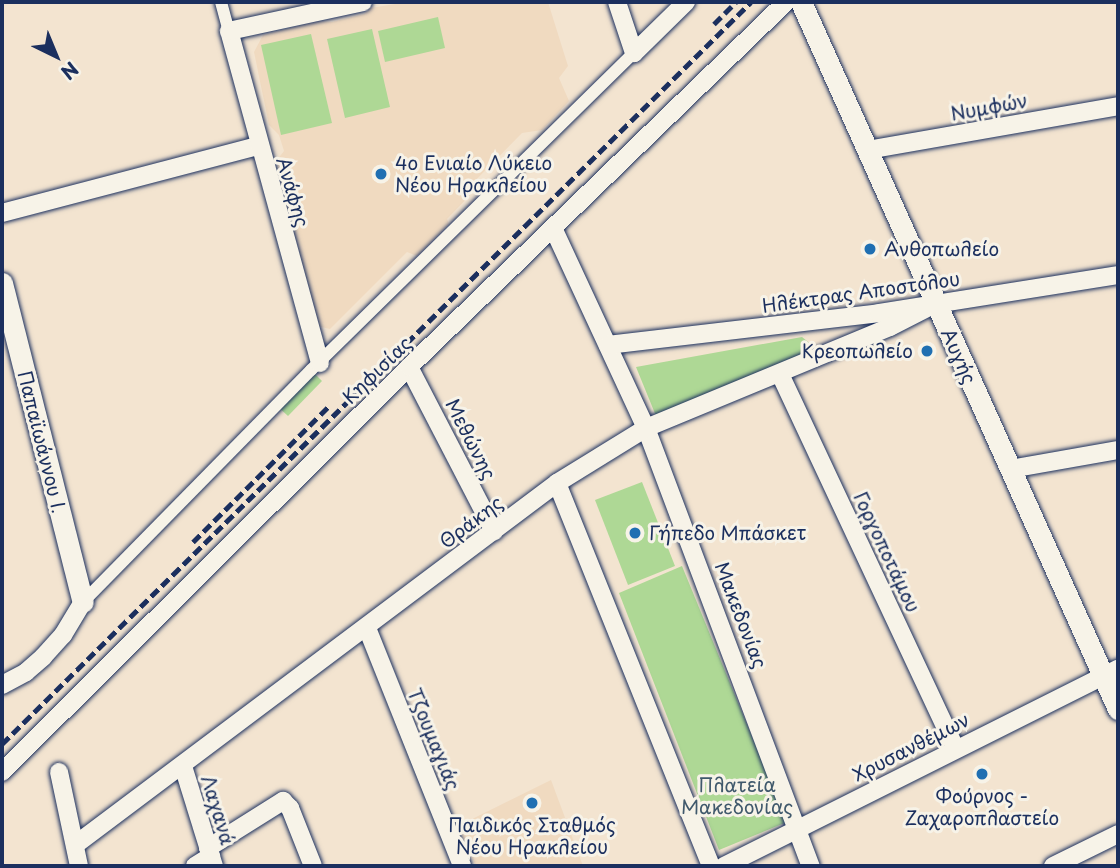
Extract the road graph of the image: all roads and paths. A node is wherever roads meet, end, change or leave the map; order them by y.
1 (221, 2) edge
2 (363, 2) edge
3 (617, 2) edge
4 (686, 2) edge
5 (786, 2) edge
6 (801, 2) edge
7 (229, 31) junction
8 (634, 53) junction
9 (1118, 106) edge
10 (258, 146) junction
11 (867, 150) junction
12 (2, 213) edge
13 (554, 230) junction
14 (1118, 275) edge
15 (2, 283) edge
16 (935, 304) junction
17 (608, 345) junction
18 (320, 363) junction
19 (410, 367) junction
20 (780, 374) junction
21 (646, 428) junction
22 (1118, 450) edge
23 (1010, 469) junction
24 (556, 482) junction
25 (494, 531) junction
26 (83, 602) junction
27 (367, 628) junction
28 (1111, 672) edge
29 (2, 685) edge
30 (1118, 709) edge
31 (955, 748) junction
32 (183, 766) junction
33 (2, 772) edge
34 (59, 772) dead end
35 (798, 828) junction
36 (1118, 834) edge
37 (75, 845) junction
38 (211, 857) edge
39 (79, 866) edge
40 (195, 866) edge
41 (313, 866) edge
42 (462, 866) edge
43 (711, 866) edge
44 (724, 866) edge
45 (811, 866) edge
46 (1053, 866) edge

1 - 7 street
2 - 7 street
3 - 8 street
4 - 8 street
5 - 13 street, Κηφισίας
6 - 11 street, Αυγής
7 - 10 street, Ανάφης
8 - 18 street
9 - 11 street, Νυμφών
10 - 12 street
10 - 18 street, Ανάφης
11 - 16 street, Αυγής
13 - 17 street, Μακεδονίας
13 - 19 street, Κηφισίας
14 - 16 street, Ηλέκτρας Αποστόλου
15 - 26 street, Παπαϊωάννου Ι.
16 - 17 street, Ηλέκτρας Αποστόλου
16 - 20 street, Θράκης
16 - 23 street, Αυγής
17 - 21 street, Μακεδονίας
18 - 26 street
19 - 25 street, Μεθώνης
19 - 33 street, Κηφισίας
20 - 21 street, Θράκης
20 - 31 street, Γοργοποτάμου
21 - 24 street, Θράκης
21 - 35 street, Μακεδονίας
22 - 23 street
23 - 28 street, Αυγής
24 - 25 street, Θράκης
24 - 43 street
25 - 27 street, Θράκης
26 - 29 street
27 - 32 street, Θράκης
27 - 42 street, Τζουμαγιάς
28 - 30 street, Αυγής
28 - 31 street, Χρυσανθέμων
31 - 35 street, Χρυσανθέμων
32 - 37 street, Θράκης
32 - 38 street, Λαχανά
34 - 37 street
35 - 44 street, Χρυσανθέμων
35 - 45 street, Μακεδονίας
36 - 46 street
37 - 39 street
38 - 40 street
38 - 41 street

